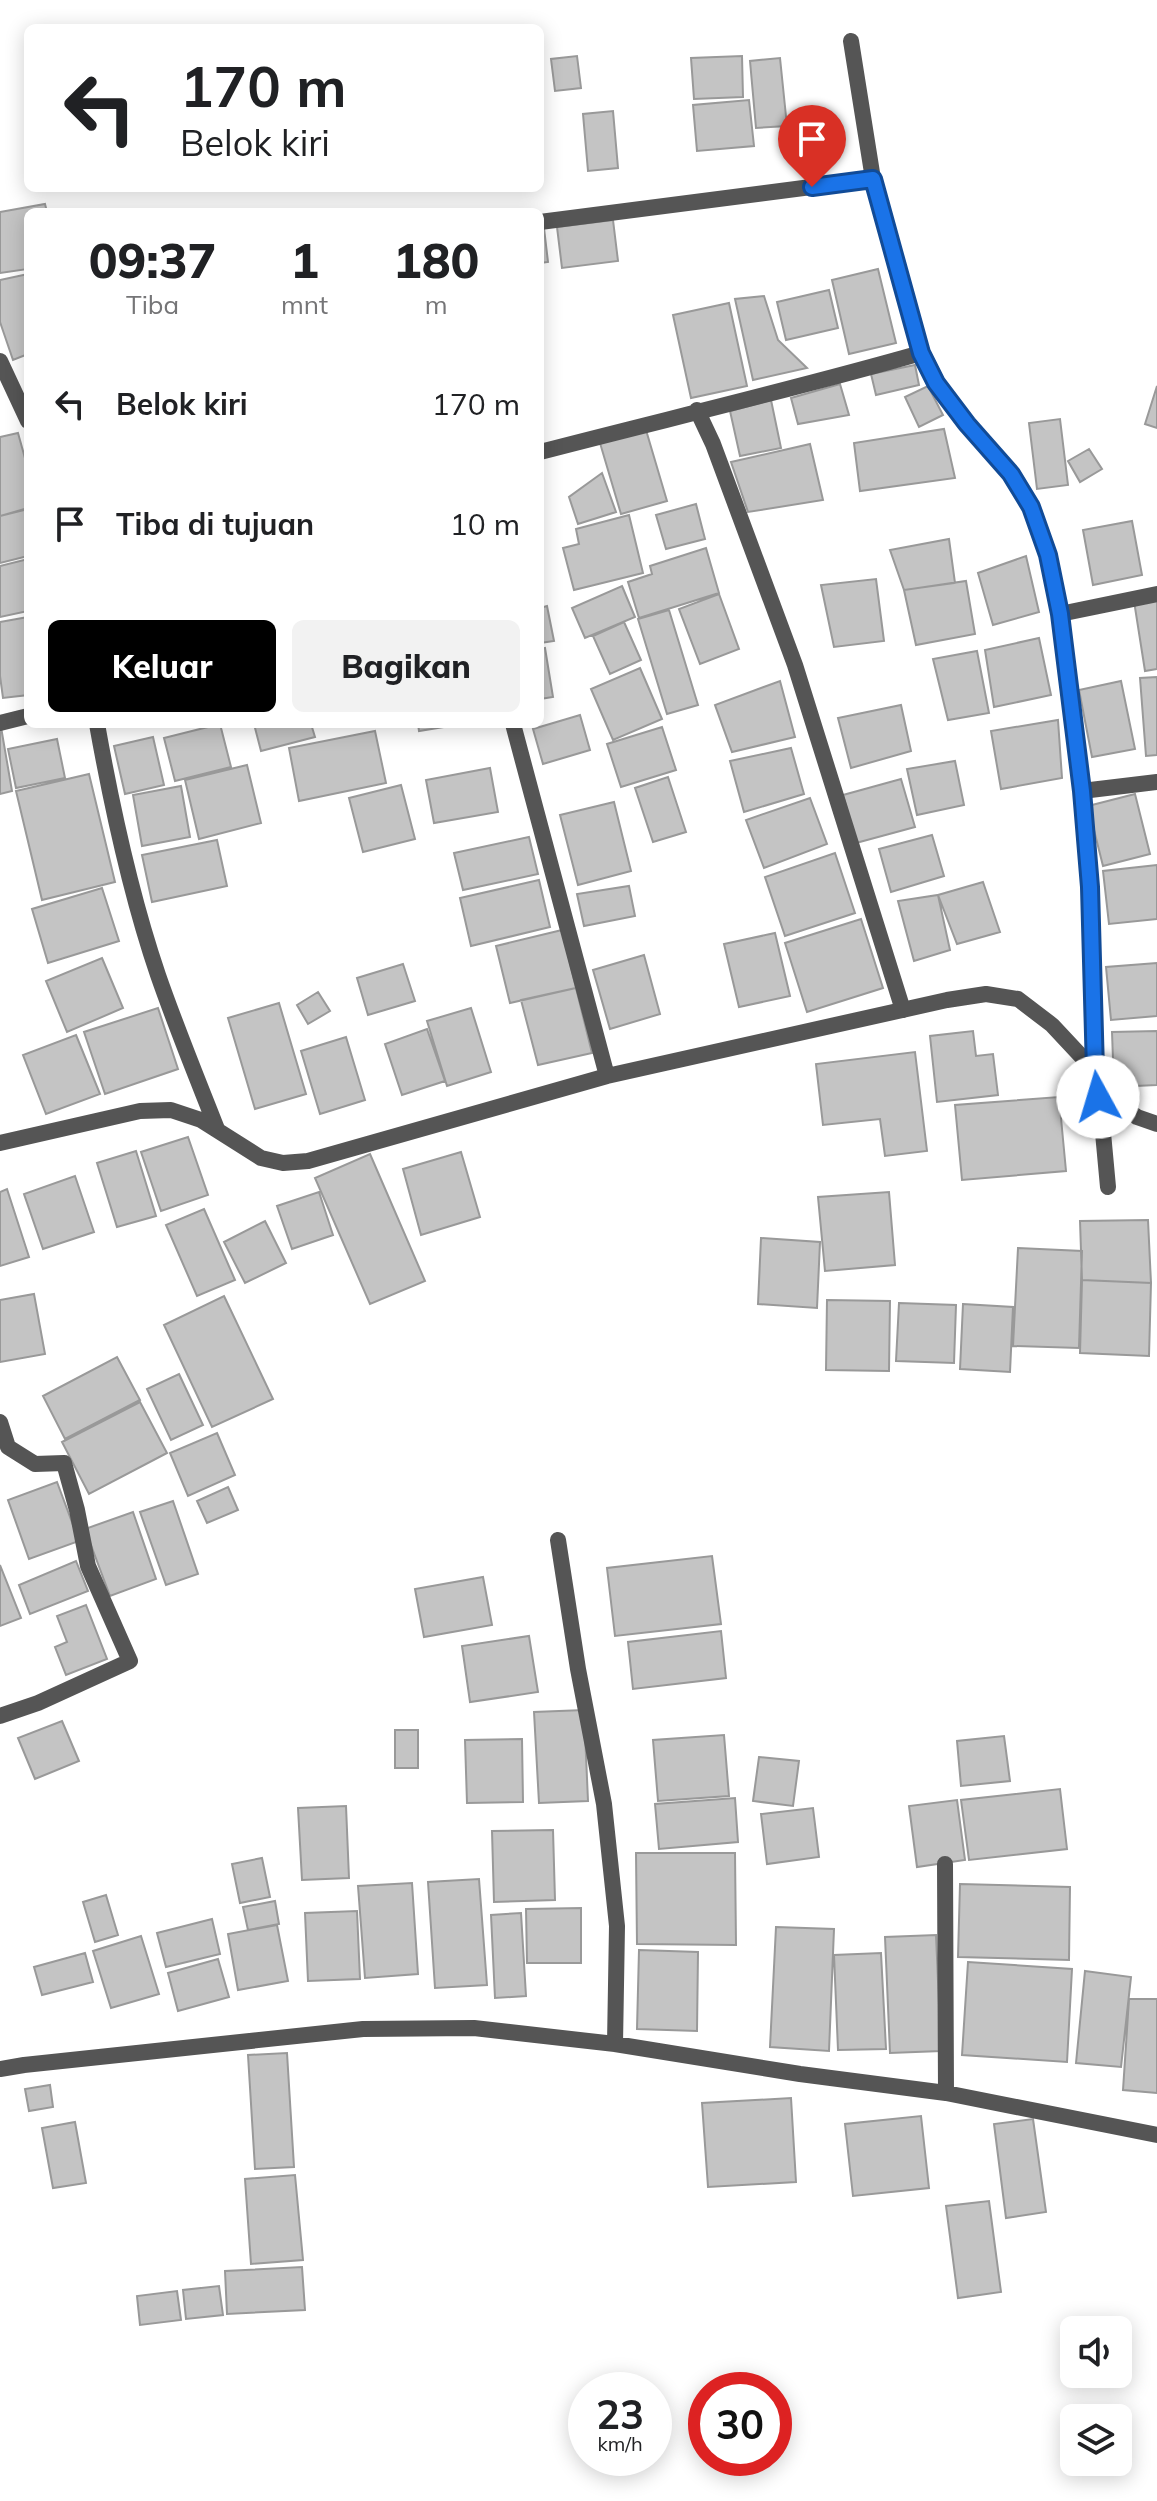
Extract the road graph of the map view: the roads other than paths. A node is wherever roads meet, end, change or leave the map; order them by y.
1 (851, 41) dead end
2 (873, 179) junction
3 (544, 221) edge
4 (921, 353) junction
5 (0, 361) edge
6 (697, 410) junction
7 (24, 412) edge
8 (544, 451) edge
9 (1157, 594) edge
10 (1060, 614) junction
11 (24, 717) edge
12 (0, 723) edge
13 (98, 728) edge
14 (514, 728) edge
15 (1157, 782) edge
16 (1082, 791) junction
17 (903, 1010) junction
18 (1095, 1071) junction
19 (607, 1076) junction
20 (1157, 1124) edge
21 (217, 1129) junction
22 (0, 1143) edge
23 (1108, 1187) dead end
24 (0, 1422) edge
25 (558, 1540) dead end
26 (0, 1716) edge
27 (945, 1864) dead end
28 (615, 2044) junction
29 (0, 2069) edge
30 (946, 2093) junction
31 (1157, 2135) edge

1 - 2 street
2 - 3 street
2 - 4 street
4 - 6 street
4 - 10 street
5 - 7 street
6 - 8 street
6 - 17 street
9 - 10 street
10 - 16 street
11 - 12 street
13 - 21 street
14 - 19 street
15 - 16 street
16 - 18 street
17 - 18 street
17 - 19 street
18 - 20 street
18 - 23 street
19 - 21 street
21 - 22 street
24 - 26 street
25 - 28 street
27 - 30 street
28 - 29 street
28 - 30 street
30 - 31 street

